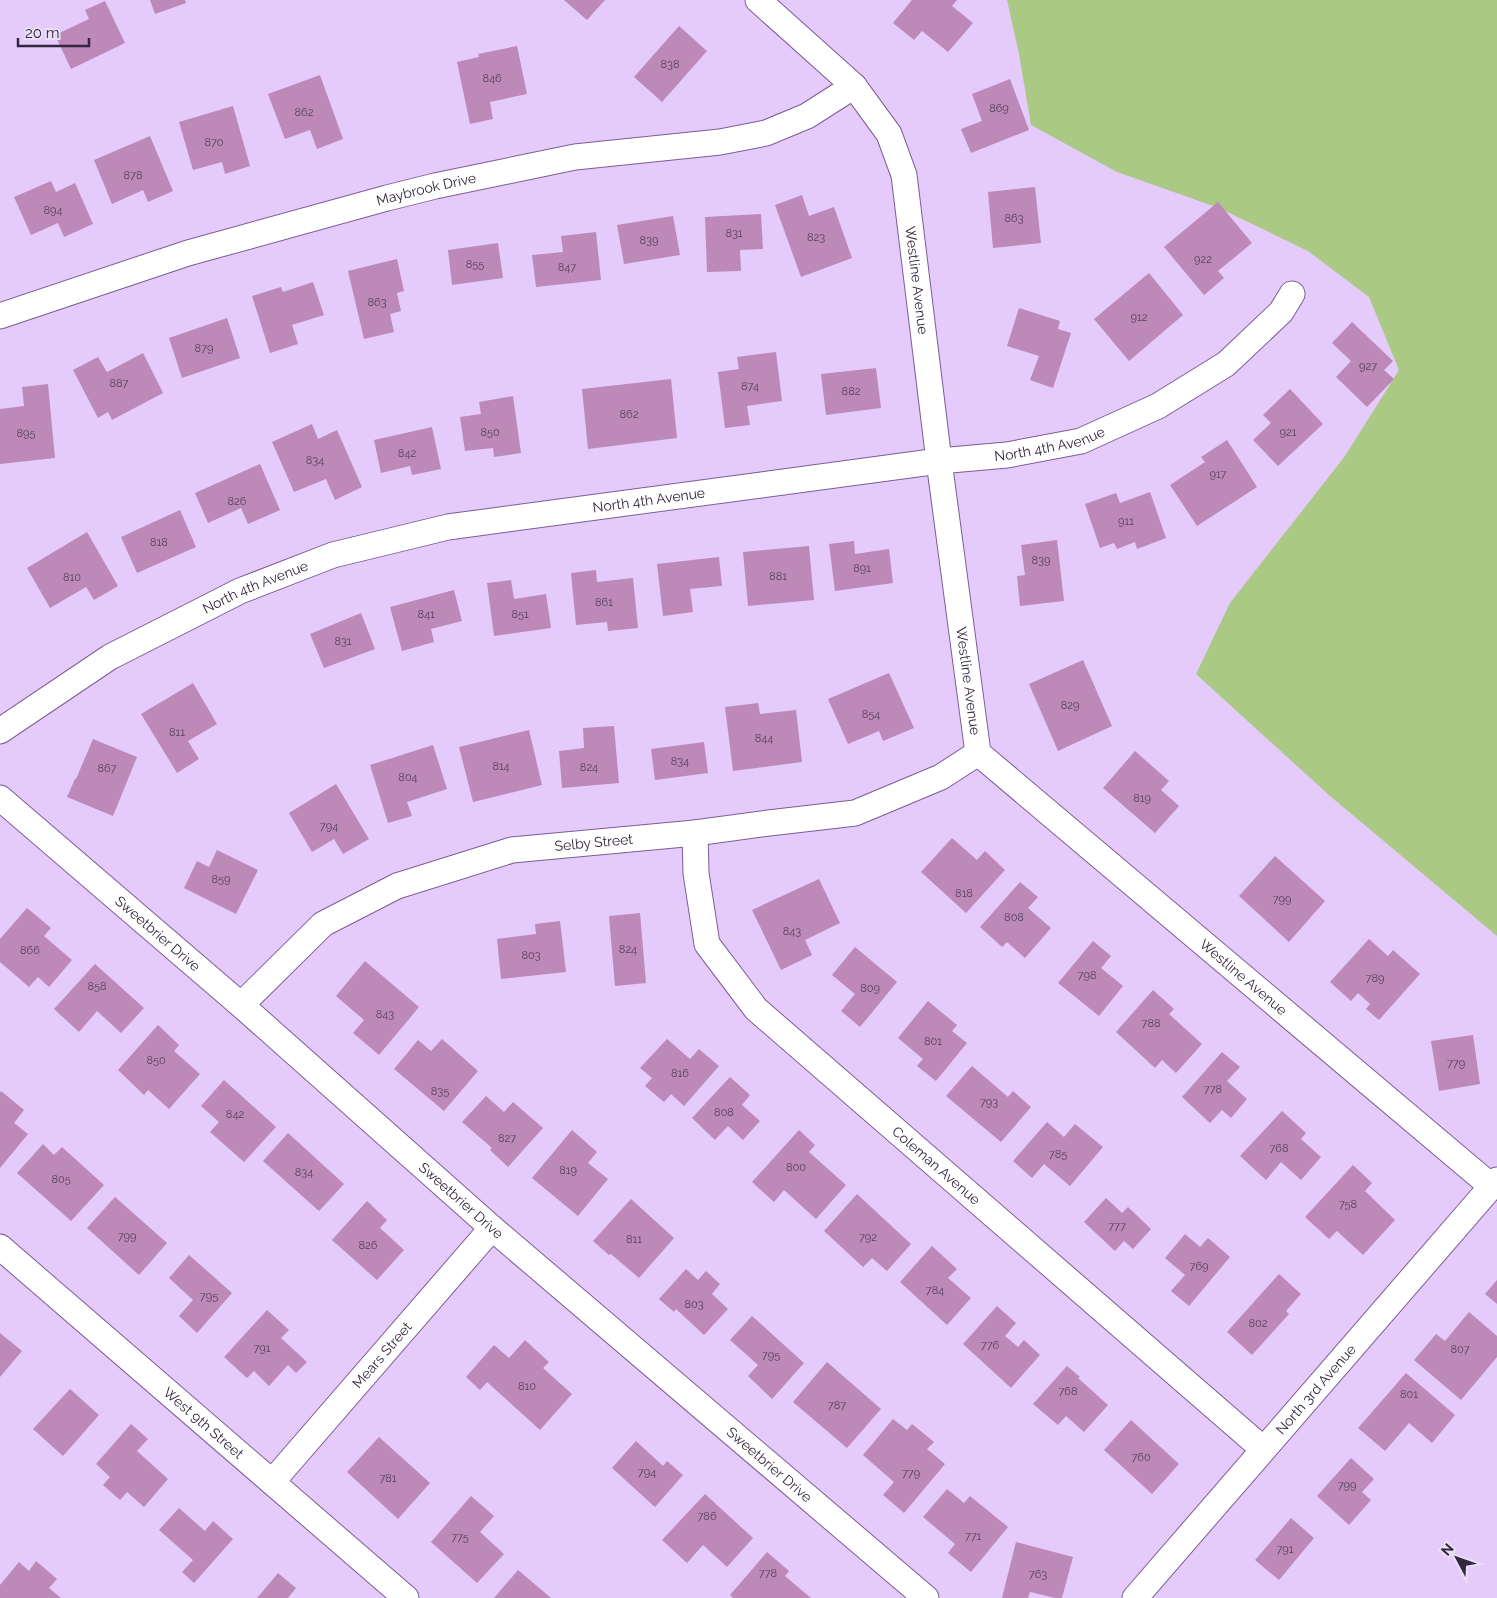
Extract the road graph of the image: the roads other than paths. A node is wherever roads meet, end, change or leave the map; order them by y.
1 (758, 0) edge
2 (854, 86) junction
3 (1292, 294) dead end
4 (0, 316) edge
5 (939, 461) junction
6 (0, 731) edge
7 (978, 753) junction
8 (0, 798) edge
9 (696, 833) junction
10 (241, 1005) junction
11 (1494, 1183) edge
12 (492, 1228) junction
13 (0, 1248) edge
14 (1263, 1449) junction
15 (272, 1482) junction
16 (406, 1598) edge
17 (926, 1598) edge
18 (1135, 1598) edge

1 - 2 street, Westline Avenue
2 - 4 street, Maybrook Drive
2 - 5 street, Westline Avenue
3 - 5 street, North 4th Avenue
5 - 6 street, North 4th Avenue
5 - 7 street, Westline Avenue
7 - 9 street, Selby Street
7 - 11 street, Westline Avenue
8 - 10 street, Sweetbrier Drive
9 - 10 street, Selby Street
9 - 14 street, Coleman Avenue
10 - 12 street, Sweetbrier Drive
11 - 14 street, North 3rd Avenue
12 - 15 street, Mears Street
12 - 17 street, Sweetbrier Drive
13 - 15 street, West 9th Street
14 - 18 street, North 3rd Avenue
15 - 16 street, West 9th Street

